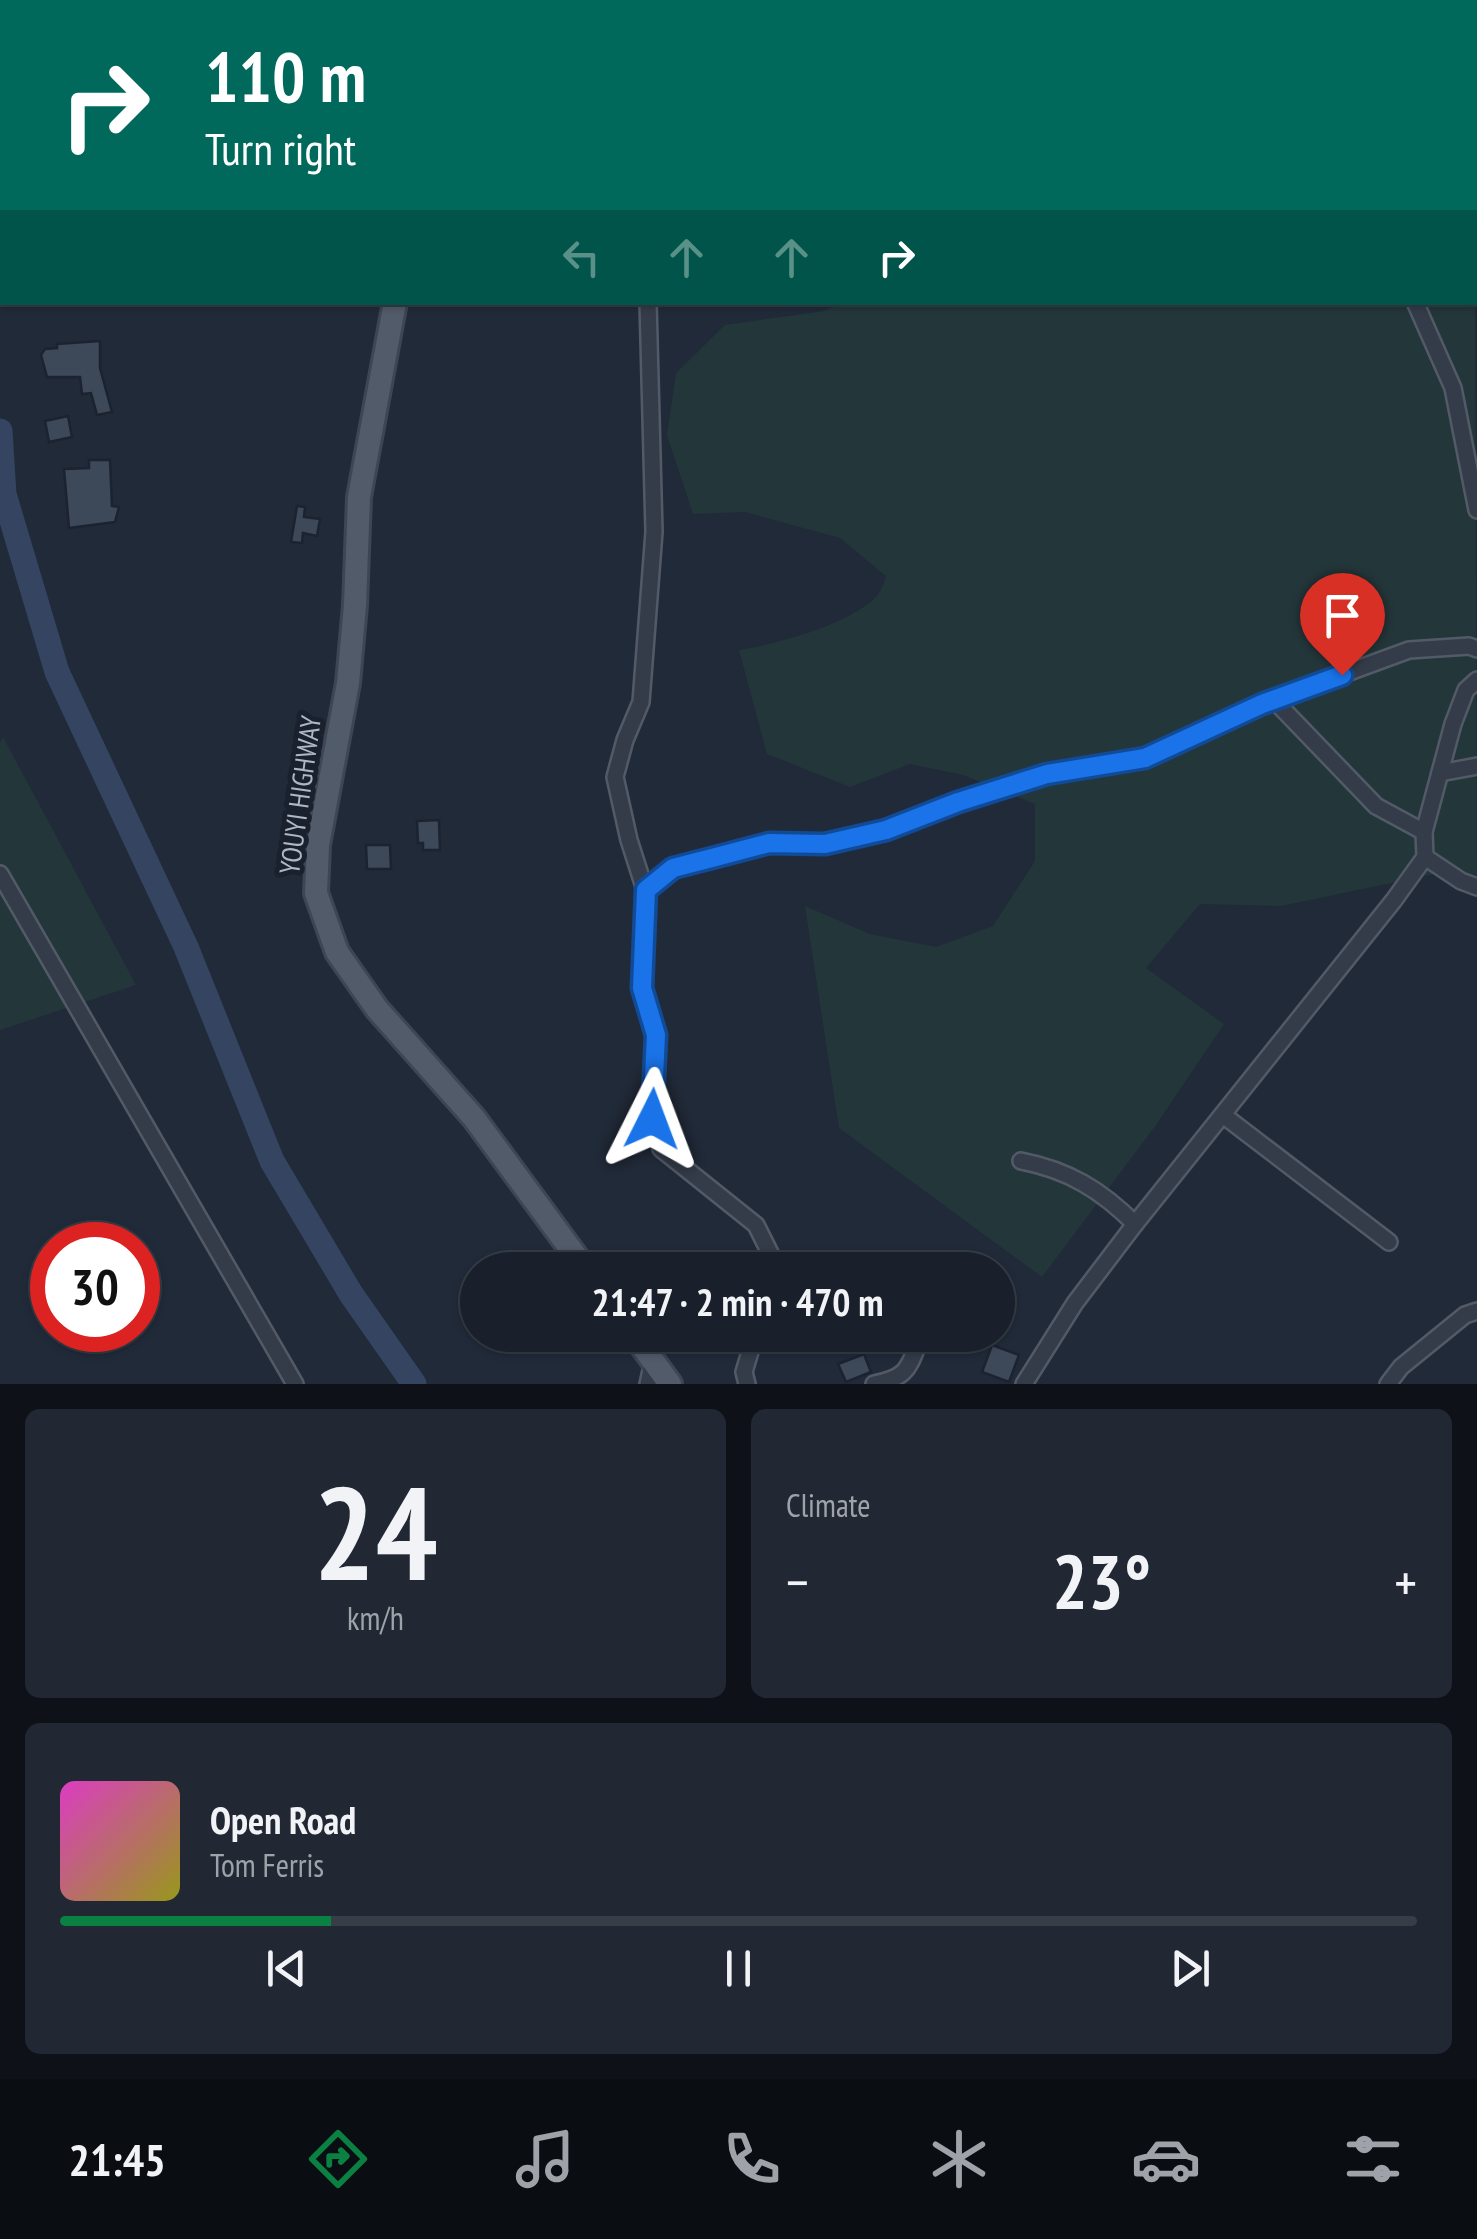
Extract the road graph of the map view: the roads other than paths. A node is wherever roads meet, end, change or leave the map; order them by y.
1 (394, 305) edge
2 (648, 305) edge
3 (1416, 305) edge
4 (1477, 510) edge
5 (1477, 649) edge
6 (1477, 680) edge
7 (1274, 700) junction
8 (1477, 766) edge
9 (1440, 773) junction
10 (1424, 832) junction
11 (1424, 857) junction
12 (0, 874) edge
13 (1477, 887) edge
14 (646, 890) junction
15 (1224, 1115) junction
16 (1021, 1161) dead end
17 (1134, 1224) junction
18 (1388, 1242) dead end
19 (573, 1252) edge
20 (769, 1252) edge
21 (1477, 1311) edge
22 (750, 1352) edge
23 (914, 1352) edge
24 (650, 1373) edge
25 (295, 1384) edge
26 (670, 1384) edge
27 (747, 1384) edge
28 (874, 1384) edge
29 (1024, 1384) edge
30 (1388, 1384) edge

1 - 19 main road, YOUYI HIGHWAY
2 - 14 street
3 - 4 street
5 - 7 street
6 - 9 street
7 - 10 street
7 - 14 street
8 - 9 street
9 - 10 street
10 - 11 street
11 - 13 street
11 - 15 street
12 - 25 street
14 - 20 street
15 - 17 street
15 - 18 street
16 - 17 street
17 - 29 street
21 - 30 street
22 - 27 street
23 - 28 street
24 - 26 main road

